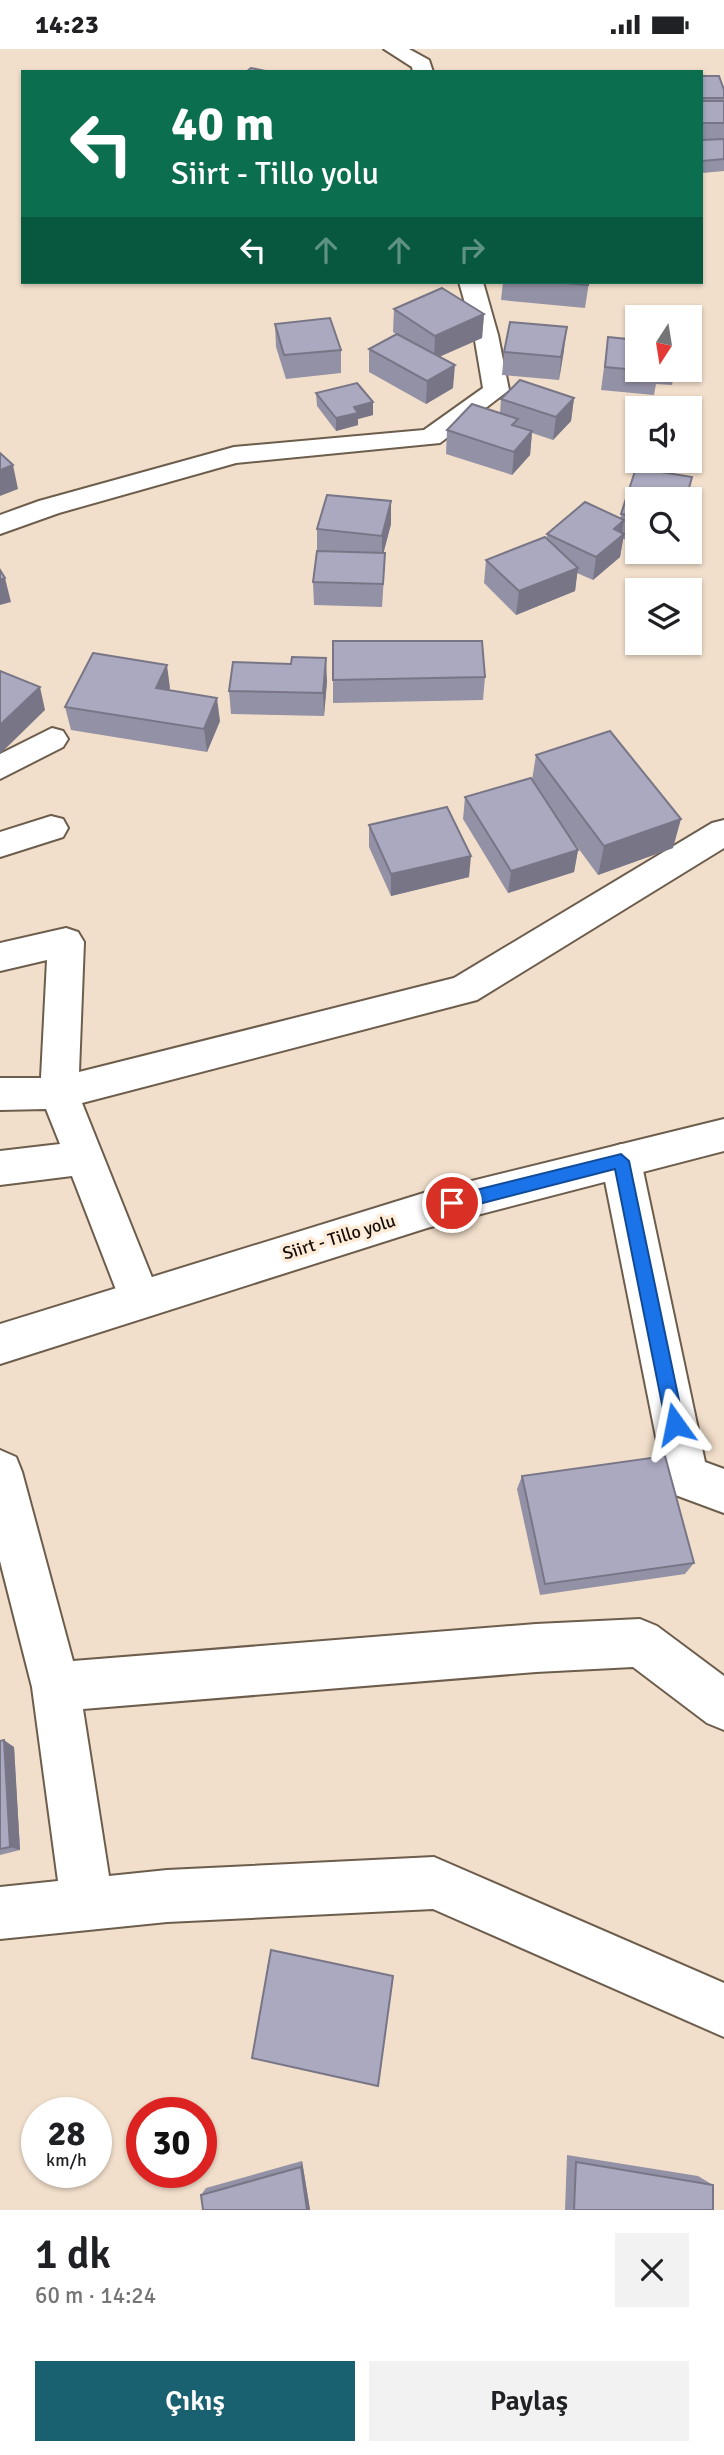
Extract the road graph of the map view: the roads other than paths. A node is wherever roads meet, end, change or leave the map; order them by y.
1 (394, 49) edge
2 (423, 70) edge
3 (472, 284) edge
4 (0, 525) edge
5 (52, 739) dead end
6 (0, 768) edge
7 (51, 828) dead end
8 (724, 832) edge
9 (0, 845) edge
10 (0, 957) edge
11 (59, 1093) junction
12 (0, 1094) edge
13 (724, 1135) edge
14 (85, 1158) junction
15 (621, 1161) junction
16 (0, 1168) edge
17 (140, 1300) junction
18 (0, 1345) edge
19 (0, 1472) edge
20 (724, 1492) edge
21 (56, 1688) junction
22 (724, 1706) edge
23 (87, 1905) junction
24 (0, 1913) edge
25 (724, 2010) edge

1 - 2 street
3 - 4 street
5 - 6 street
7 - 9 street
8 - 11 street
10 - 11 street
11 - 12 street
11 - 14 street
13 - 15 street, Siirt - Tillo yolu
14 - 16 street
14 - 17 street
15 - 17 street, Siirt - Tillo yolu
15 - 20 street
17 - 18 street, Siirt - Tillo yolu
19 - 21 street
21 - 22 street
21 - 23 street
23 - 24 street
23 - 25 street

